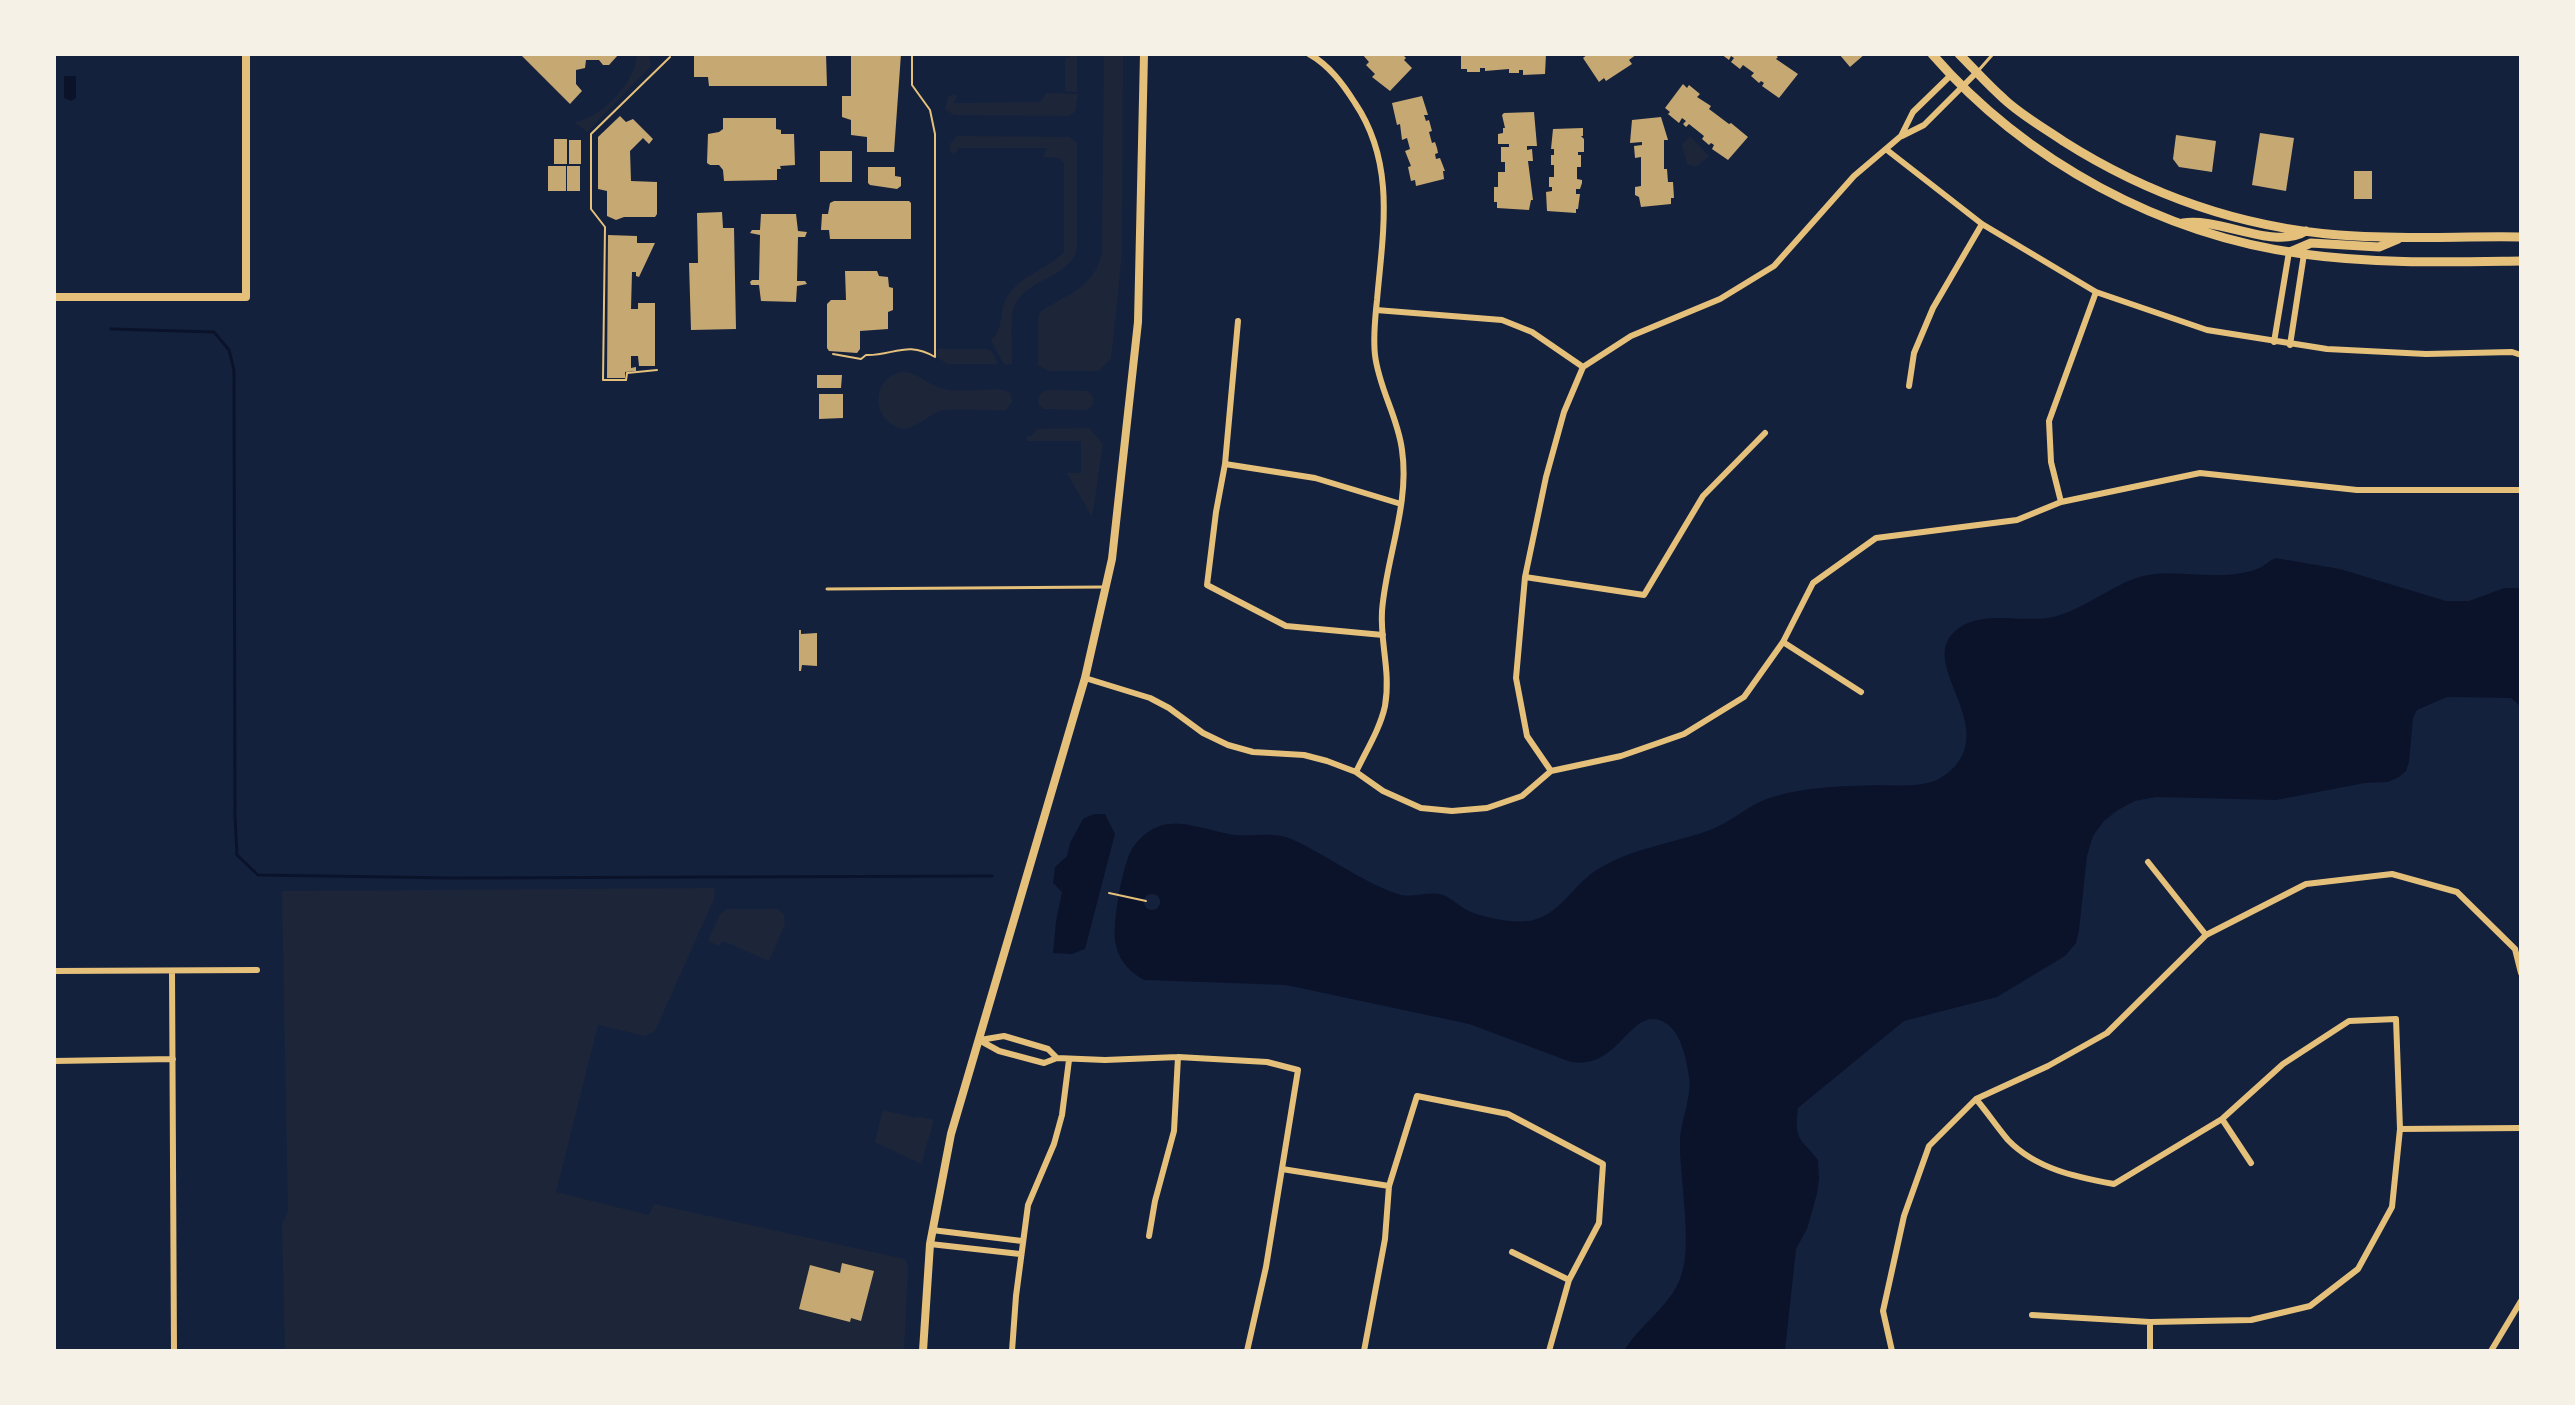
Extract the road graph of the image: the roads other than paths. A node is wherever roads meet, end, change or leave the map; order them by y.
1 (246, 54) edge
2 (1144, 54) edge
3 (1309, 54) edge
4 (1932, 54) edge
5 (1959, 54) edge
6 (1993, 54) edge
7 (1977, 72) junction
8 (1951, 75) junction
9 (1962, 87) junction
10 (1901, 136) junction
11 (1887, 150) junction
12 (1982, 224) junction
13 (2181, 224) junction
14 (2306, 231) junction
15 (2521, 237) edge
16 (2400, 238) junction
17 (2289, 252) junction
18 (2304, 254) junction
19 (2521, 261) edge
20 (2096, 292) junction
21 (54, 297) edge
22 (1376, 310) junction
23 (1238, 321) dead end
24 (2274, 342) junction
25 (2290, 345) junction
26 (2521, 355) edge
27 (1583, 367) junction
28 (1909, 386) dead end
29 (1765, 433) dead end
30 (1225, 464) junction
31 (2521, 490) edge
32 (2061, 502) junction
33 (1401, 504) junction
34 (1525, 577) junction
35 (1106, 587) junction
36 (827, 589) dead end
37 (1383, 634) junction
38 (1783, 642) junction
39 (1085, 678) junction
40 (1861, 692) dead end
41 (1551, 771) junction
42 (1356, 772) junction
43 (2148, 862) dead end
44 (2206, 935) junction
45 (2518, 948) edge
46 (257, 970) dead end
47 (54, 971) edge
48 (172, 971) junction
49 (2521, 973) edge
50 (978, 1040) junction
51 (1178, 1057) junction
52 (1057, 1058) junction
53 (173, 1059) junction
54 (1069, 1060) junction
55 (54, 1061) edge
56 (1976, 1099) junction
57 (2222, 1119) junction
58 (2521, 1128) edge
59 (2400, 1129) junction
60 (2251, 1163) dead end
61 (1282, 1169) junction
62 (1389, 1186) junction
63 (932, 1230) junction
64 (1149, 1236) dead end
65 (1022, 1241) junction
66 (930, 1244) junction
67 (1512, 1252) dead end
68 (1020, 1254) junction
69 (1569, 1280) junction
70 (2521, 1301) edge
71 (2032, 1315) dead end
72 (2150, 1322) junction
73 (174, 1351) edge
74 (923, 1351) edge
75 (1012, 1351) edge
76 (1247, 1351) edge
77 (1364, 1351) edge
78 (1549, 1351) edge
79 (1893, 1351) edge
80 (2150, 1351) edge
81 (2491, 1351) edge

1 - 21 street
2 - 35 street
3 - 22 street
4 - 8 main road
5 - 7 main road
6 - 7 lane
7 - 9 street
7 - 14 main road
8 - 9 main road
8 - 10 street
9 - 10 street
9 - 13 main road
10 - 11 street
11 - 12 street
11 - 27 street
12 - 20 street
12 - 28 street
13 - 14 main road
13 - 17 main road
14 - 16 main road
15 - 16 main road
16 - 17 main road
17 - 18 main road
17 - 24 street
18 - 19 main road
18 - 25 street
20 - 24 street
20 - 32 street
22 - 27 street
22 - 33 street
23 - 30 street
24 - 25 street
25 - 26 street
27 - 34 street
29 - 34 street
30 - 33 street
30 - 37 street
31 - 32 street
32 - 38 street
33 - 37 street
34 - 41 street
35 - 36 lane
35 - 39 street
37 - 42 street
38 - 40 street
38 - 41 street
39 - 42 street
39 - 50 street
41 - 42 street
43 - 44 street
44 - 45 street
44 - 56 street
45 - 49 street
46 - 48 street
47 - 48 street
48 - 53 street
50 - 52 street
50 - 52 street
50 - 63 street
51 - 54 street
51 - 61 street
51 - 64 street
52 - 54 street
53 - 55 street
53 - 73 street
54 - 65 street
56 - 57 street
56 - 79 street
57 - 59 street
57 - 60 street
58 - 59 street
59 - 72 street
61 - 62 street
61 - 76 street
62 - 69 street
62 - 77 street
63 - 65 street
63 - 66 street
65 - 68 street
66 - 68 street
66 - 74 street
67 - 69 street
68 - 75 street
69 - 78 street
70 - 81 street
71 - 72 street
72 - 80 street

